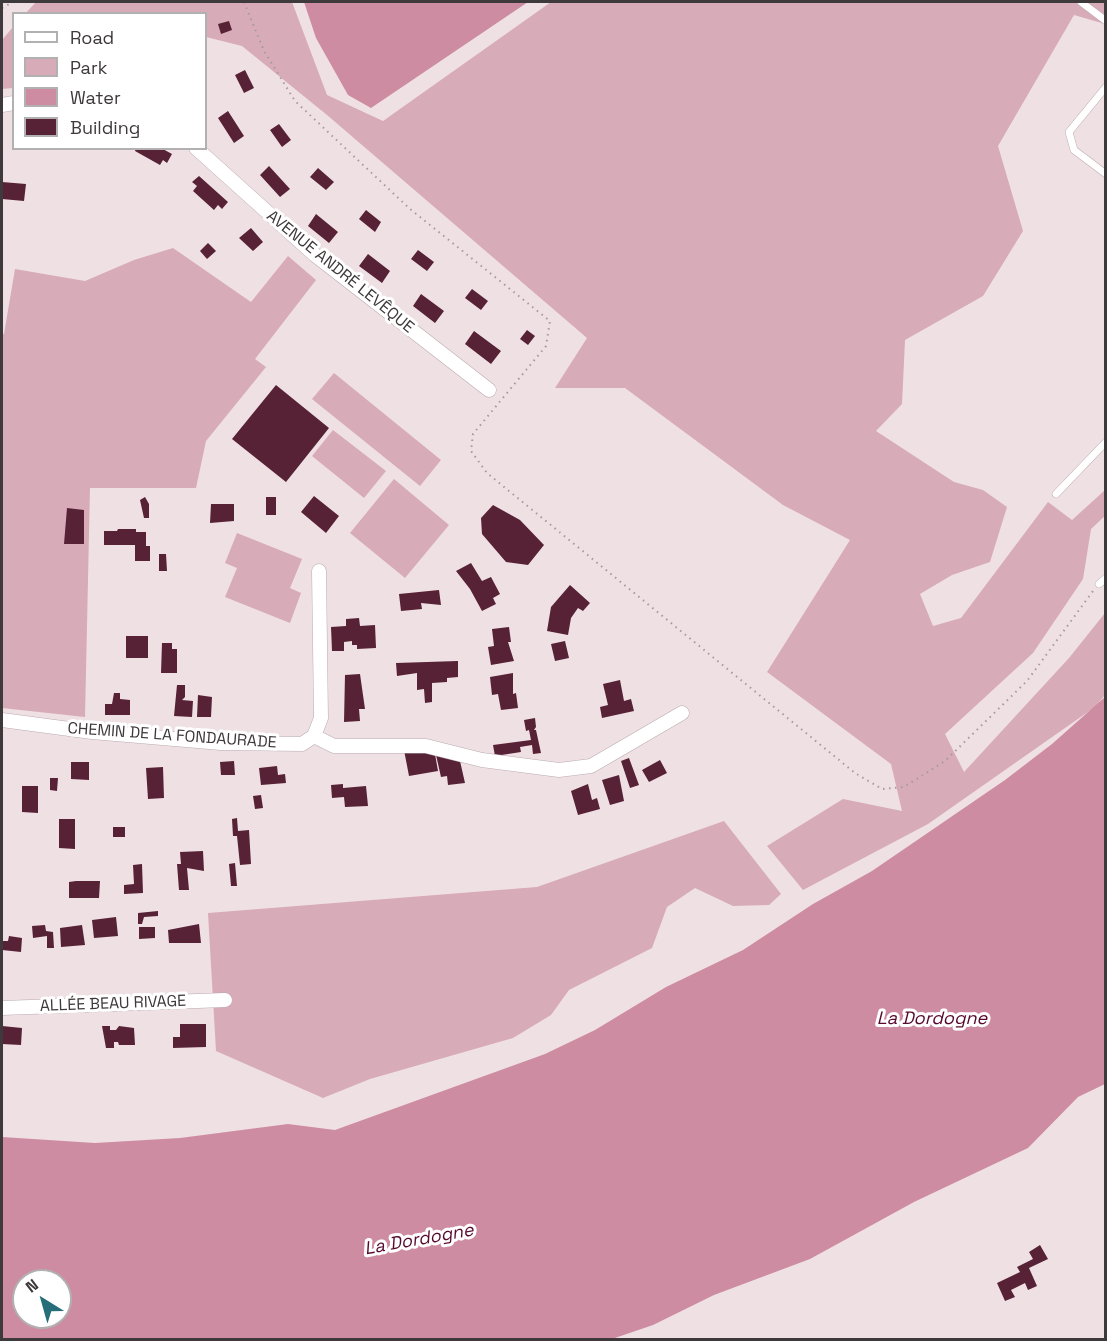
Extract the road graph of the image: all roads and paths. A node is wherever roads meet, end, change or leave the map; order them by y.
1 (12, 2) edge
2 (244, 2) edge
3 (1081, 2) edge
4 (2, 8) edge
5 (1106, 21) edge
6 (1106, 87) edge
7 (208, 155) edge
8 (1106, 174) edge
9 (489, 390) dead end
10 (1106, 442) edge
11 (1056, 494) dead end
12 (319, 571) dead end
13 (1106, 578) edge
14 (1099, 584) joint
15 (682, 713) dead end
16 (2, 720) edge
17 (314, 736) junction
18 (225, 1000) dead end
19 (2, 1008) edge

1 - 4 path
2 - 14 path
3 - 5 lane
6 - 8 lane
7 - 9 street, AVENUE ANDRÉ LEVÊQUE
10 - 11 lane
12 - 17 street
13 - 14 lane
15 - 17 street
16 - 17 street, CHEMIN DE LA FONDAURADE
18 - 19 street, ALLÉE BEAU RIVAGE

